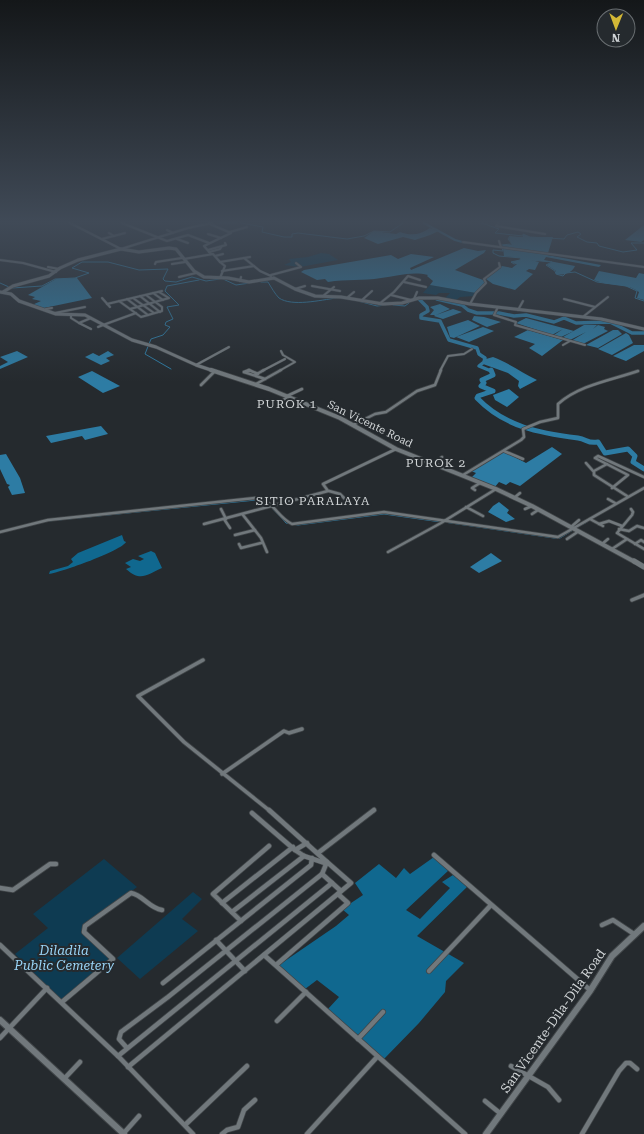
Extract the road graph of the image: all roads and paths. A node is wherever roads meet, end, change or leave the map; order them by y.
1 (46, 276) edge
2 (184, 276) edge
3 (202, 276) edge
4 (488, 276) edge
5 (179, 277) dead end
6 (220, 278) joint
7 (274, 278) joint
8 (420, 280) dead end
9 (404, 282) junction
10 (305, 286) dead end
11 (312, 286) dead end
12 (334, 287) dead end
13 (426, 287) dead end
14 (294, 289) junction
15 (331, 289) junction
16 (340, 291) dead end
17 (372, 291) dead end
18 (3, 292) edge
19 (354, 292) dead end
20 (417, 292) dead end
21 (153, 293) junction
22 (146, 295) junction
23 (391, 295) junction
24 (0, 296) edge
25 (140, 296) junction
26 (323, 297) junction
27 (608, 297) dead end
28 (102, 298) dead end
29 (133, 298) junction
30 (348, 298) junction
31 (127, 299) junction
32 (564, 299) dead end
33 (163, 300) junction
34 (362, 300) junction
35 (412, 300) junction
36 (119, 301) junction
37 (522, 301) dead end
38 (114, 302) junction
39 (156, 302) junction
40 (149, 303) junction
41 (75, 304) dead end
42 (107, 304) junction
43 (379, 304) junction
44 (470, 304) junction
45 (116, 305) dead end
46 (143, 305) junction
47 (86, 307) dead end
48 (110, 307) dead end
49 (136, 307) junction
50 (498, 307) junction
51 (595, 307) junction
52 (52, 308) dead end
53 (79, 308) junction
54 (46, 309) junction
55 (130, 309) junction
56 (518, 310) junction
57 (160, 312) junction
58 (55, 313) junction
59 (136, 313) junction
60 (71, 314) junction
61 (154, 314) junction
62 (148, 316) junction
63 (584, 316) junction
64 (91, 318) junction
65 (79, 323) junction
66 (103, 325) junction
67 (98, 327) dead end
68 (644, 329) edge
69 (91, 330) dead end
70 (570, 341) junction
71 (563, 345) dead end
72 (585, 345) dead end
73 (229, 348) dead end
74 (472, 349) dead end
75 (282, 351) dead end
76 (285, 359) dead end
77 (196, 365) junction
78 (216, 371) junction
79 (638, 371) dead end
80 (265, 379) junction
81 (256, 384) junction
82 (201, 385) dead end
83 (302, 389) dead end
84 (288, 396) junction
85 (280, 402) dead end
86 (353, 425) junction
87 (396, 449) junction
88 (504, 451) junction
89 (442, 457) dead end
90 (523, 459) dead end
91 (586, 463) dead end
92 (433, 464) junction
93 (607, 464) junction
94 (594, 471) junction
95 (635, 473) junction
96 (463, 475) junction
97 (628, 475) junction
98 (644, 477) edge
99 (480, 483) junction
100 (612, 488) junction
101 (644, 488) edge
102 (496, 489) junction
103 (475, 490) dead end
104 (329, 491) junction
105 (520, 492) dead end
106 (627, 496) junction
107 (514, 498) junction
108 (345, 499) dead end
109 (608, 499) dead end
110 (615, 503) junction
111 (532, 506) junction
112 (274, 507) junction
113 (466, 507) junction
114 (221, 509) dead end
115 (524, 509) dead end
116 (538, 510) junction
117 (631, 510) dead end
118 (532, 514) dead end
119 (243, 515) junction
120 (483, 516) dead end
121 (225, 519) junction
122 (590, 519) junction
123 (579, 520) dead end
124 (444, 521) junction
125 (204, 524) dead end
126 (599, 524) junction
127 (603, 526) dead end
128 (230, 528) dead end
129 (572, 528) junction
130 (620, 528) junction
131 (644, 528) edge
132 (255, 530) junction
133 (579, 531) junction
134 (0, 532) edge
135 (235, 535) dead end
136 (567, 539) dead end
137 (608, 539) dead end
138 (627, 539) junction
139 (644, 542) edge
140 (261, 543) junction
141 (239, 544) dead end
142 (602, 544) junction
143 (635, 544) junction
144 (612, 549) junction
145 (644, 549) edge
146 (267, 552) dead end
147 (388, 552) dead end
148 (644, 567) edge
149 (644, 595) edge
150 (632, 600) dead end
151 (203, 660) dead end
152 (302, 729) dead end
153 (222, 774) junction
154 (374, 810) dead end
155 (252, 813) dead end
156 (307, 843) junction
157 (269, 846) dead end
158 (294, 849) junction
159 (318, 853) junction
160 (434, 855) dead end
161 (304, 856) junction
162 (312, 858) junction
163 (320, 861) junction
164 (326, 863) junction
165 (56, 864) dead end
166 (311, 865) junction
167 (322, 874) junction
168 (332, 883) junction
169 (0, 888) edge
170 (339, 892) junction
171 (222, 903) junction
172 (491, 905) junction
173 (162, 910) dead end
174 (232, 912) junction
175 (241, 921) junction
176 (602, 925) dead end
177 (643, 930) edge
178 (634, 934) junction
179 (216, 940) junction
180 (0, 945) edge
181 (225, 950) junction
182 (264, 955) junction
183 (235, 960) junction
184 (276, 965) junction
185 (245, 971) junction
186 (430, 971) dead end
187 (163, 983) dead end
188 (47, 988) junction
189 (590, 991) junction
190 (306, 992) junction
191 (62, 1002) junction
192 (383, 1012) dead end
193 (0, 1020) edge
194 (277, 1021) dead end
195 (9, 1029) junction
196 (0, 1038) edge
197 (358, 1039) junction
198 (127, 1048) junction
199 (118, 1056) junction
200 (377, 1057) junction
201 (80, 1062) dead end
202 (247, 1066) dead end
203 (511, 1066) dead end
204 (128, 1067) junction
205 (637, 1069) dead end
206 (529, 1075) junction
207 (64, 1079) junction
208 (255, 1100) dead end
209 (559, 1100) dead end
210 (485, 1101) dead end
211 (501, 1114) junction
212 (139, 1116) dead end
213 (185, 1125) junction
214 (124, 1134) edge
215 (193, 1134) edge
216 (222, 1134) edge
217 (307, 1134) edge
218 (464, 1134) edge
219 (486, 1134) edge
220 (582, 1134) edge

1 - 18 street
2 - 5 street
3 - 6 street
4 - 44 street
6 - 7 street
7 - 14 street
8 - 9 street
9 - 13 street
9 - 23 street
10 - 14 street
11 - 15 street
12 - 15 street
14 - 26 street
15 - 16 street
15 - 26 street
17 - 34 street
18 - 24 street
18 - 54 street
19 - 30 street
20 - 35 street
21 - 22 street
21 - 33 street
21 - 33 street
22 - 25 street
22 - 39 street
23 - 35 street
23 - 43 street
25 - 29 street
25 - 40 street
26 - 30 street
27 - 51 street
28 - 42 street
29 - 31 street
29 - 46 street
30 - 34 street
31 - 36 street
31 - 49 street
32 - 51 street
33 - 39 street
34 - 43 street
35 - 43 street
35 - 44 street
36 - 38 street
36 - 55 street
37 - 56 street
38 - 42 street
38 - 45 street
39 - 40 street
39 - 57 street
40 - 46 street
40 - 57 street
41 - 53 street
42 - 48 street
44 - 50 street
46 - 49 street
46 - 61 street
47 - 53 street
49 - 55 street
49 - 62 street
50 - 56 street
50 - 70 street
51 - 63 street
52 - 54 street
53 - 58 street
54 - 58 street
55 - 59 street
56 - 63 street
57 - 61 street
58 - 60 street, San Vicente Road
59 - 62 street
59 - 66 street
60 - 64 street, San Vicente Road
60 - 65 street
61 - 62 street
63 - 68 street
64 - 65 street
64 - 66 street, San Vicente Road
65 - 69 street
66 - 67 street
66 - 77 street, San Vicente Road
70 - 71 street
70 - 72 street
73 - 77 street
74 - 86 street
75 - 80 street
76 - 80 street
77 - 78 street, San Vicente Road
78 - 81 street, San Vicente Road
78 - 82 street
79 - 88 street
80 - 81 street
81 - 84 street, San Vicente Road
83 - 84 street
84 - 85 street
84 - 86 street, San Vicente Road
86 - 87 street, San Vicente Road
87 - 92 street, San Vicente Road
87 - 104 street
88 - 90 street
88 - 96 street
89 - 92 street
91 - 94 street
92 - 96 street, San Vicente Road
93 - 94 street
93 - 95 street
93 - 97 street
94 - 100 street
95 - 97 street
95 - 98 street
96 - 99 street, San Vicente Road
97 - 100 street
99 - 102 street, San Vicente Road
99 - 103 street
100 - 106 street
101 - 106 street
102 - 107 street, San Vicente Road
102 - 113 street
104 - 108 street
104 - 112 street
105 - 107 street
106 - 110 street
107 - 111 street, San Vicente Road
109 - 110 street
110 - 122 street
111 - 115 street
111 - 116 street, San Vicente Road
112 - 119 street
112 - 124 street
112 - 134 street
113 - 120 street
113 - 124 street
114 - 121 street
116 - 118 street
116 - 129 street, San Vicente Road
117 - 130 street
119 - 121 street
119 - 132 street
121 - 125 street
121 - 128 street
122 - 126 street
122 - 129 street
123 - 129 street
124 - 129 street
124 - 147 street
126 - 127 street
126 - 130 street
129 - 133 street, San Vicente Road
130 - 131 street
130 - 138 street
132 - 135 street
132 - 140 street
133 - 136 street
133 - 142 street, San Vicente Road
137 - 142 street
138 - 143 street
138 - 144 street
139 - 143 street
140 - 141 street
140 - 146 street
142 - 144 street, San Vicente Road
143 - 145 street
144 - 148 street, San Vicente Road
149 - 150 street
151 - 153 street
152 - 153 street
153 - 156 street
154 - 159 street
155 - 158 street
156 - 158 street
156 - 159 street
157 - 171 street
158 - 161 street
158 - 171 street
159 - 164 street
160 - 172 street
161 - 162 street
161 - 174 street
162 - 163 street
162 - 166 street
163 - 164 street
163 - 166 street
164 - 167 street
164 - 170 street
165 - 169 street
166 - 175 street
167 - 168 street
167 - 181 street
168 - 170 street
168 - 183 street
170 - 182 street
170 - 184 street
171 - 174 street
172 - 186 street
172 - 189 street
173 - 191 street
174 - 175 street
175 - 179 street
176 - 178 street
177 - 178 street, San Vicente-Dila-Dila Road
178 - 189 street, San Vicente-Dila-Dila Road
179 - 181 street
179 - 187 street
180 - 188 street
181 - 183 street
181 - 198 street
182 - 184 street
182 - 185 street
183 - 185 street
183 - 198 street
184 - 190 street
185 - 204 street
188 - 191 street
188 - 195 street
189 - 206 street, San Vicente-Dila-Dila Road
190 - 194 street
190 - 197 street
191 - 199 street
192 - 197 street
193 - 195 street
195 - 196 street
195 - 207 street
197 - 200 street
198 - 199 street
199 - 204 street
200 - 217 street
200 - 218 street
201 - 207 street
202 - 213 street
203 - 206 street
204 - 213 street
205 - 220 street
206 - 209 street
206 - 211 street, San Vicente-Dila-Dila Road
207 - 214 street
208 - 216 street
210 - 211 street
211 - 219 street, San Vicente-Dila-Dila Road
212 - 214 street
213 - 215 street

